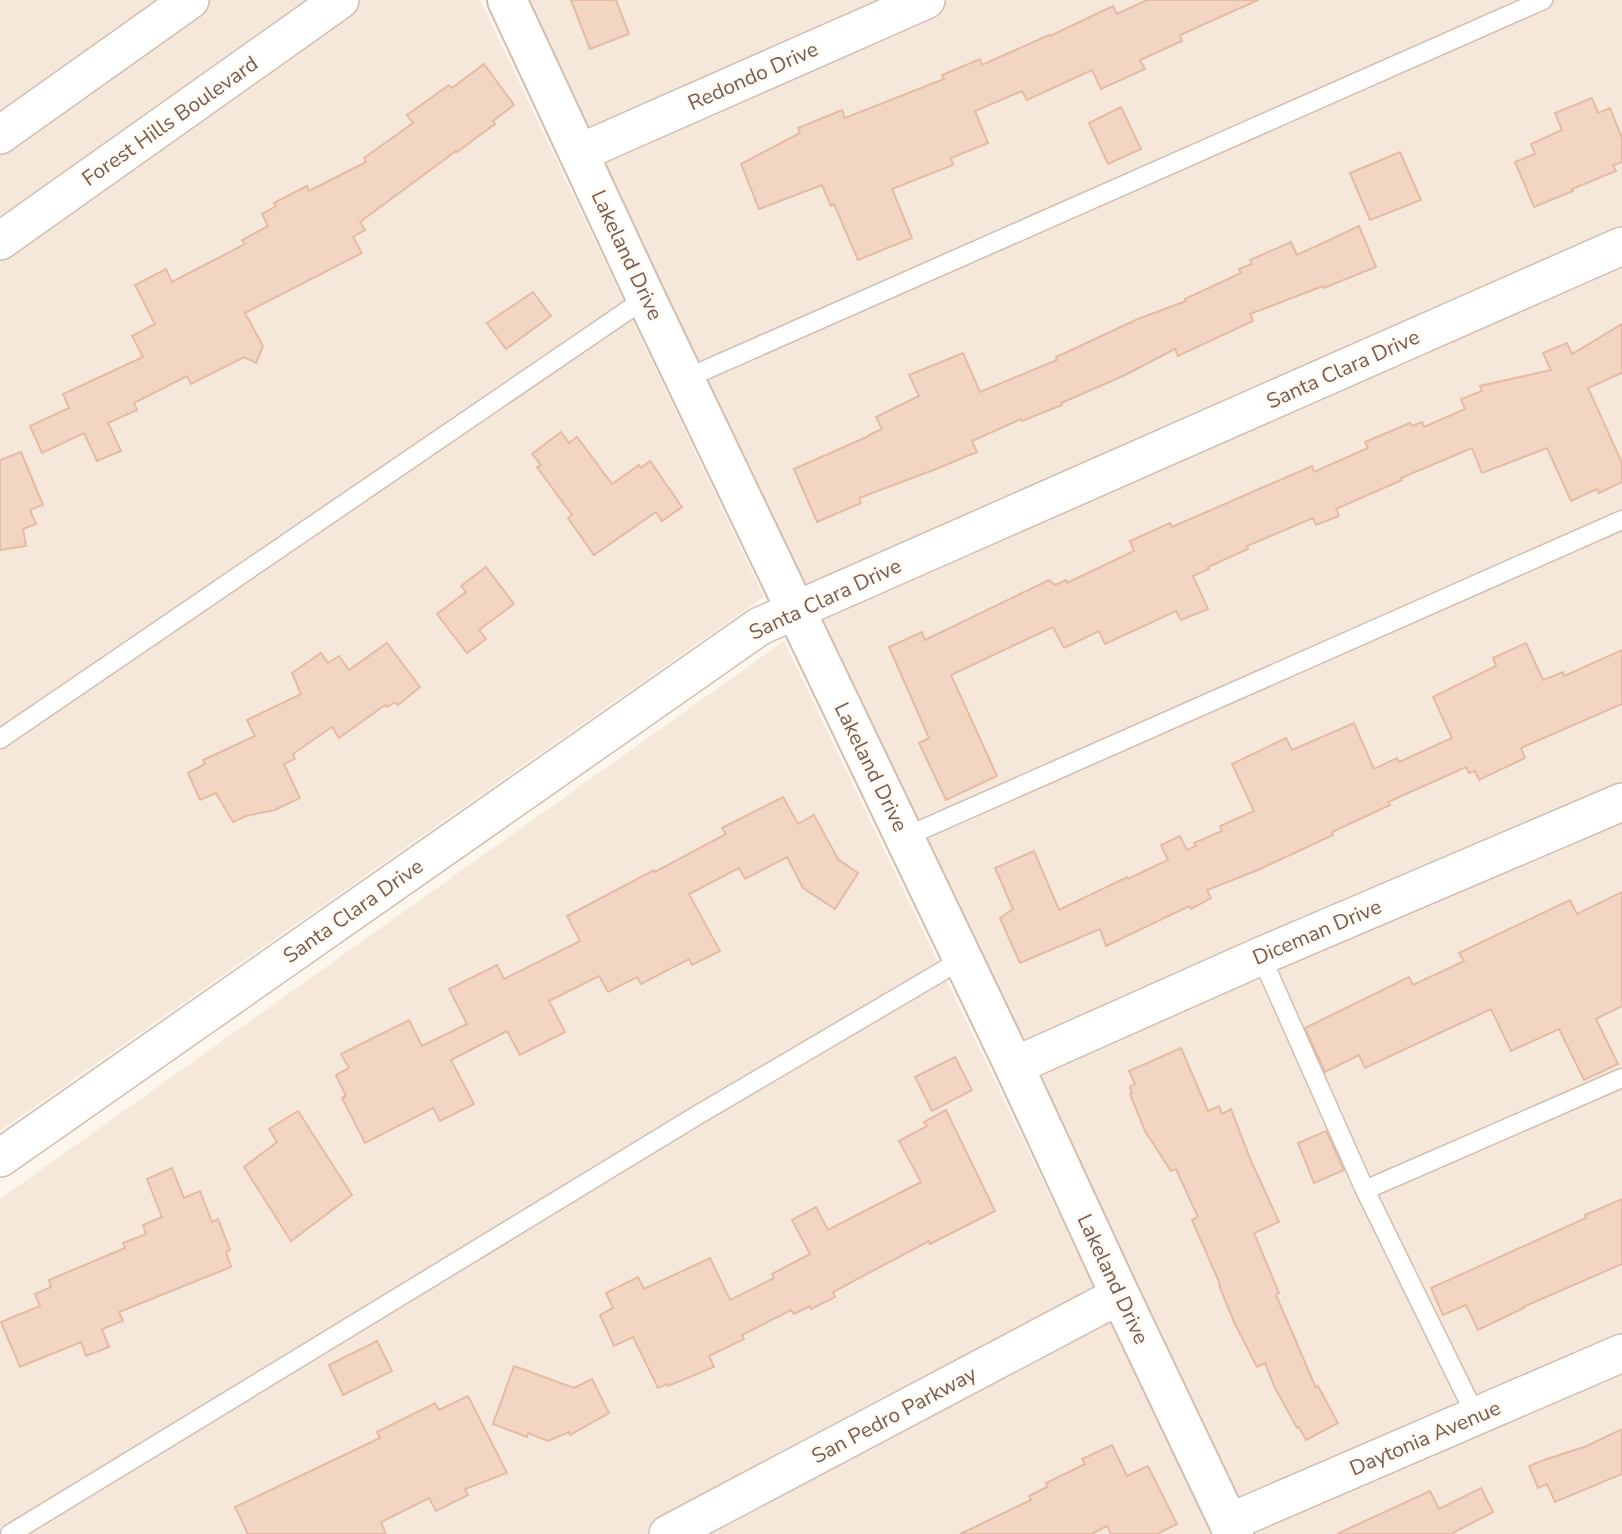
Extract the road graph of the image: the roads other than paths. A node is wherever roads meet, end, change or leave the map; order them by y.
1 (190, 0) edge
2 (340, 0) edge
3 (507, 0) edge
4 (926, 0) edge
5 (1543, 0) edge
6 (0, 135) edge
7 (579, 153) junction
8 (0, 241) edge
9 (1622, 246) edge
10 (646, 298) junction
11 (685, 379) junction
12 (1622, 520) edge
13 (796, 610) junction
14 (0, 739) edge
15 (1622, 802) edge
16 (905, 836) junction
17 (1261, 956) junction
18 (963, 959) junction
19 (1014, 1066) junction
20 (1622, 1078) edge
21 (0, 1158) edge
22 (1365, 1190) junction
23 (1120, 1295) junction
24 (1622, 1353) edge
25 (1476, 1416) junction
26 (1231, 1529) edge
27 (10, 1534) edge
28 (668, 1534) edge

1 - 6 street
2 - 8 street, Forest Hills Boulevard
3 - 7 street, Lakeland Drive
4 - 7 street, Redondo Drive
5 - 11 lane
7 - 10 street, Lakeland Drive
9 - 13 street, Santa Clara Drive
10 - 11 street, Lakeland Drive
10 - 14 lane
11 - 13 street, Lakeland Drive
12 - 16 lane
13 - 16 street, Lakeland Drive
13 - 21 street, Santa Clara Drive
15 - 17 street, Diceman Drive
16 - 18 street, Lakeland Drive
17 - 19 street, Diceman Drive
17 - 22 lane
18 - 19 street, Lakeland Drive
18 - 27 lane
19 - 23 street, Lakeland Drive
20 - 22 lane
22 - 25 lane
23 - 26 street, Lakeland Drive
23 - 28 street, San Pedro Parkway
24 - 25 street, Daytonia Avenue
25 - 26 street, Daytonia Avenue

